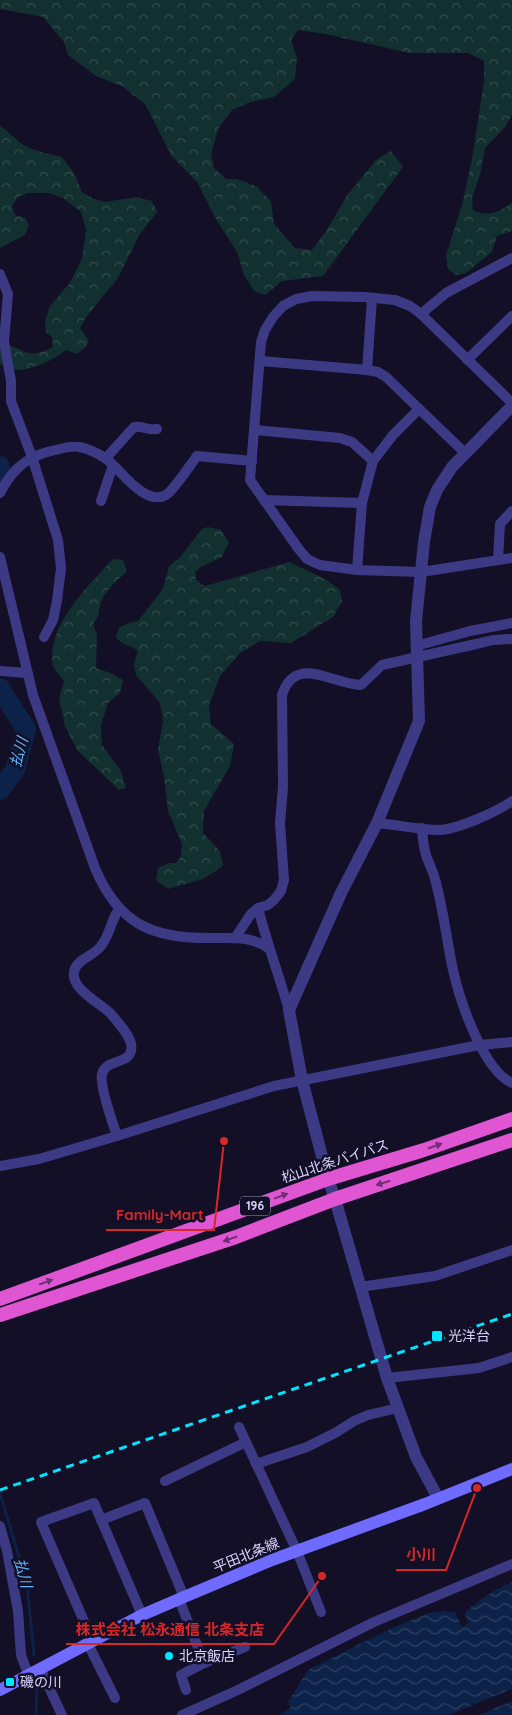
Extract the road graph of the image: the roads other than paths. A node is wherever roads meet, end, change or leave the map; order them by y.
1 (512, 258) edge
2 (0, 274) edge
3 (372, 298) junction
4 (421, 314) junction
5 (512, 316) edge
6 (468, 360) junction
7 (260, 361) junction
8 (367, 370) junction
9 (0, 397) edge
10 (11, 401) junction
11 (512, 404) edge
12 (418, 409) junction
13 (157, 429) dead end
14 (255, 430) junction
15 (465, 453) junction
16 (32, 457) junction
17 (252, 461) junction
18 (373, 461) junction
19 (110, 462) junction
20 (0, 493) edge
21 (264, 500) junction
22 (101, 501) dead end
23 (362, 503) junction
24 (512, 511) edge
25 (0, 557) edge
26 (512, 558) edge
27 (498, 560) junction
28 (357, 570) junction
29 (420, 572) junction
30 (512, 623) edge
31 (44, 638) dead end
32 (512, 639) edge
33 (417, 652) junction
34 (0, 671) edge
35 (27, 673) junction
36 (512, 801) edge
37 (378, 823) junction
38 (422, 828) junction
39 (258, 908) junction
40 (119, 909) junction
41 (235, 938) junction
42 (268, 948) junction
43 (289, 1010) junction
44 (512, 1042) edge
45 (479, 1044) junction
46 (302, 1080) junction
47 (512, 1083) edge
48 (512, 1119) edge
49 (117, 1136) junction
50 (512, 1140) edge
51 (0, 1166) edge
52 (328, 1179) junction
53 (335, 1199) junction
54 (512, 1250) edge
55 (360, 1287) junction
56 (0, 1299) edge
57 (0, 1315) edge
58 (512, 1357) edge
59 (387, 1378) junction
60 (398, 1408) junction
61 (239, 1427) dead end
62 (246, 1442) junction
63 (256, 1464) junction
64 (512, 1469) edge
65 (165, 1481) dead end
66 (438, 1498) junction
67 (101, 1520) junction
68 (0, 1526) edge
69 (297, 1550) junction
70 (512, 1564) edge
71 (182, 1598) junction
72 (321, 1612) dead end
73 (142, 1615) junction
74 (90, 1643) junction
75 (245, 1648) dead end
76 (204, 1663) junction
77 (40, 1668) junction
78 (28, 1674) junction
79 (0, 1690) edge
80 (186, 1690) dead end
81 (115, 1698) dead end
82 (62, 1715) edge
83 (182, 1715) edge

1 - 4 street
2 - 10 street
3 - 4 street
3 - 7 street
3 - 8 street
4 - 6 street
5 - 6 street
6 - 11 street
7 - 8 street
7 - 14 street
8 - 12 street
9 - 10 street
10 - 16 street
11 - 15 street
12 - 15 street
12 - 18 street
13 - 19 street
14 - 17 street
14 - 18 street
15 - 29 street
16 - 19 street
16 - 20 street
16 - 31 street
17 - 19 street
17 - 21 street
18 - 23 street
19 - 22 street
21 - 23 street
21 - 28 street
23 - 28 street
24 - 27 street
25 - 35 street
26 - 27 street
27 - 29 street
28 - 29 street
29 - 33 street
30 - 33 street
32 - 33 street
33 - 37 street
33 - 39 street
34 - 35 street
35 - 40 street
36 - 38 street
37 - 38 street
37 - 43 street
38 - 45 street
39 - 41 street
39 - 42 street
40 - 41 street
40 - 49 street
41 - 42 street
42 - 43 street
43 - 46 street
44 - 45 street
45 - 46 street
45 - 47 street
46 - 49 street
46 - 52 street
52 -> 48 highway, 松山北条バイパス / 196
49 - 51 street
50 -> 53 highway, 196
52 - 53 street
56 -> 52 highway, 松山北条バイパス / 196
53 - 55 street
53 -> 57 highway, 196
54 - 55 street
55 - 59 street
58 - 59 street
59 - 60 street
60 - 63 street
60 - 66 street
61 - 62 street
62 - 63 street
62 - 65 street
63 - 69 street
64 - 66 main road, 平田北条線
66 - 69 main road, 平田北条線
67 - 71 street
67 - 73 street
67 - 74 street
68 - 78 street
69 - 71 main road, 平田北条線
69 - 72 street
70 - 83 street
71 - 73 main road, 平田北条線
71 - 76 street
73 - 74 main road, 平田北条線
74 - 77 main road, 平田北条線
74 - 81 street
75 - 76 street
76 - 80 street
77 - 78 main road, 平田北条線
77 - 82 street
78 - 79 main road, 平田北条線

